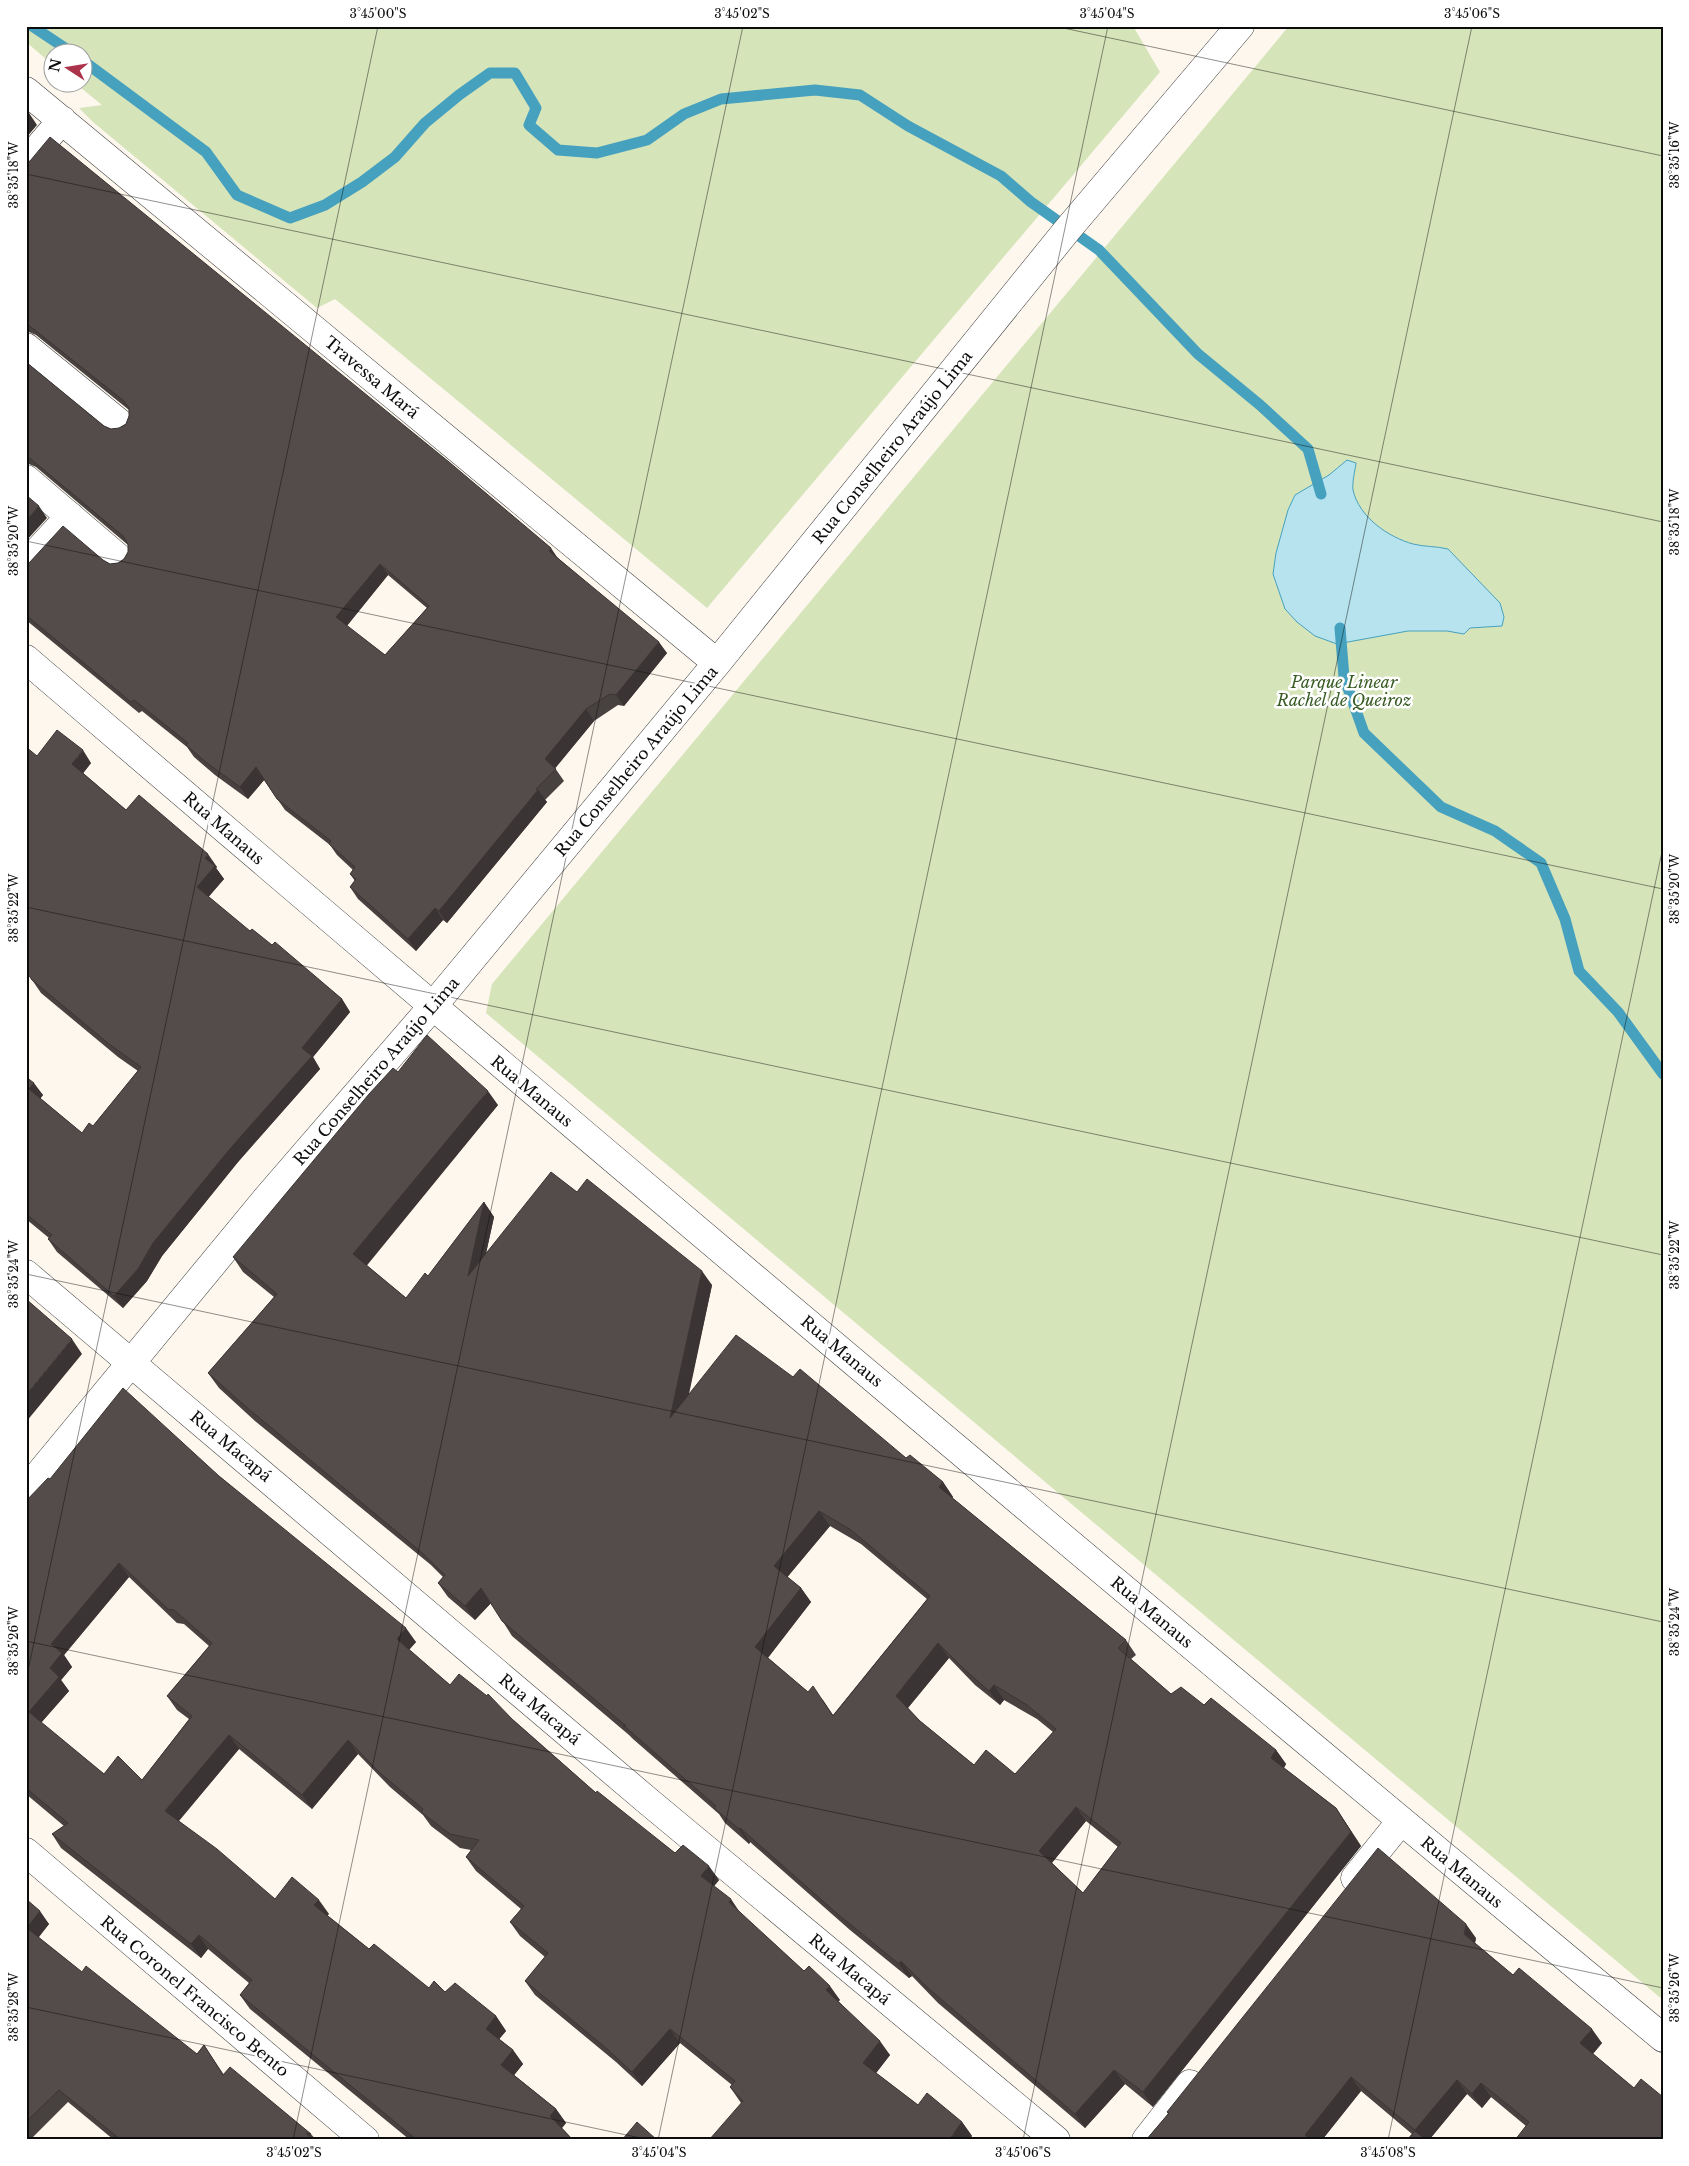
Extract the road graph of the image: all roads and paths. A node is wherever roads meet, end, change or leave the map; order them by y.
1 (1240, 26) edge
2 (26, 91) edge
3 (62, 120) junction
4 (26, 162) edge
5 (26, 347) edge
6 (122, 425) edge
7 (26, 479) edge
8 (70, 516) junction
9 (121, 560) edge
10 (26, 564) edge
11 (26, 659) edge
12 (717, 663) junction
13 (432, 1007) junction
14 (26, 1274) edge
15 (131, 1362) junction
16 (26, 1490) edge
17 (1400, 1821) junction
18 (26, 1852) edge
19 (1338, 1899) edge
20 (1663, 2038) edge
21 (1208, 2062) edge
22 (365, 2140) edge
23 (1056, 2140) edge
24 (1146, 2140) edge

1 - 12 street, Rua Conselheiro Araújo Lima
2 - 3 street, Travessa Mará
3 - 4 street
3 - 12 street, Travessa Mará
5 - 6 street
7 - 8 street
8 - 9 street
8 - 10 street
11 - 13 street, Rua Manaus
12 - 13 street, Rua Conselheiro Araújo Lima
13 - 15 street, Rua Conselheiro Araújo Lima
13 - 17 street, Rua Manaus
14 - 15 street, Rua Macapá
15 - 16 street, Rua Conselheiro Araújo Lima
15 - 23 street, Rua Macapá
17 - 19 street
17 - 20 street, Rua Manaus
18 - 22 street, Rua Coronel Francisco Bento
21 - 24 street

